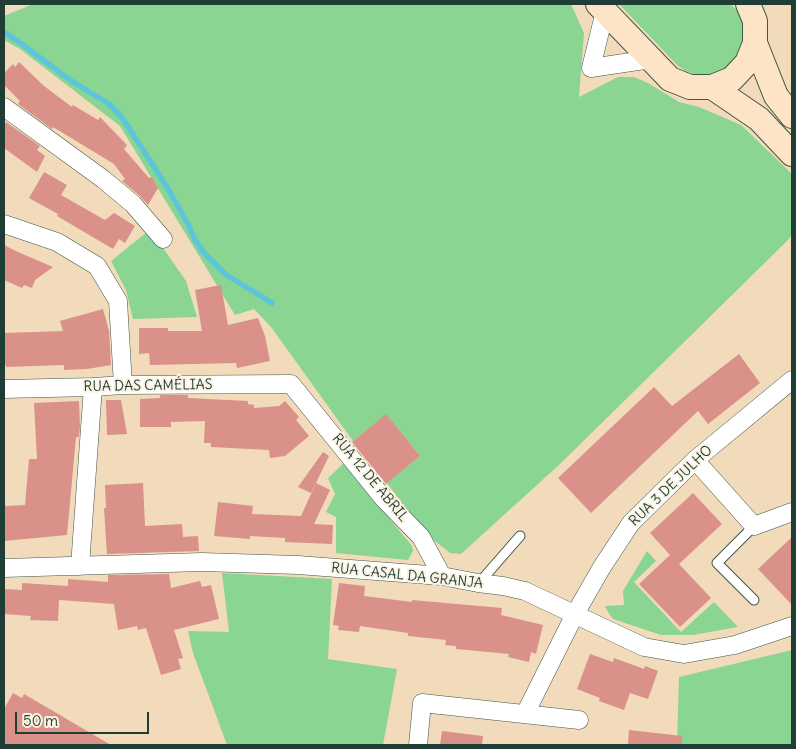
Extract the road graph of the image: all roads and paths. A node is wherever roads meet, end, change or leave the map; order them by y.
1 (748, 4) edge
2 (602, 8) edge
3 (755, 43) junction
4 (651, 58) junction
5 (712, 87) junction
6 (4, 108) edge
7 (792, 116) edge
8 (792, 154) edge
9 (4, 224) edge
10 (163, 239) dead end
11 (792, 380) edge
12 (123, 384) junction
13 (291, 384) joint
14 (93, 387) junction
15 (4, 389) edge
16 (695, 460) junction
17 (792, 512) edge
18 (754, 526) junction
19 (520, 536) dead end
20 (80, 566) junction
21 (4, 568) edge
22 (442, 576) junction
23 (478, 583) junction
24 (754, 600) dead end
25 (575, 614) junction
26 (792, 626) edge
27 (525, 714) junction
28 (579, 720) dead end
29 (418, 745) edge

1 - 3 street
2 - 4 street
2 - 4 street
3 - 5 street
3 - 7 street
4 - 5 street
5 - 8 street
6 - 10 street
9 - 12 street
11 - 16 street, RUA 3 DE JULHO
12 - 13 street, RUA DAS CAMÉLIAS
12 - 14 street, RUA DAS CAMÉLIAS
13 - 22 street, RUA 12 DE ABRIL
14 - 15 street, RUA DAS CAMÉLIAS
14 - 20 street
16 - 18 street
16 - 25 street, RUA 3 DE JULHO
17 - 18 street
18 - 24 lane
19 - 23 lane
20 - 21 street, RUA CASAL DA GRANJA
20 - 22 street, RUA CASAL DA GRANJA
22 - 23 street, RUA CASAL DA GRANJA
23 - 25 street, RUA CASAL DA GRANJA
25 - 26 street, RUA CASAL DA GRANJA
25 - 27 street, RUA 3 DE JULHO
27 - 28 street
27 - 29 street

